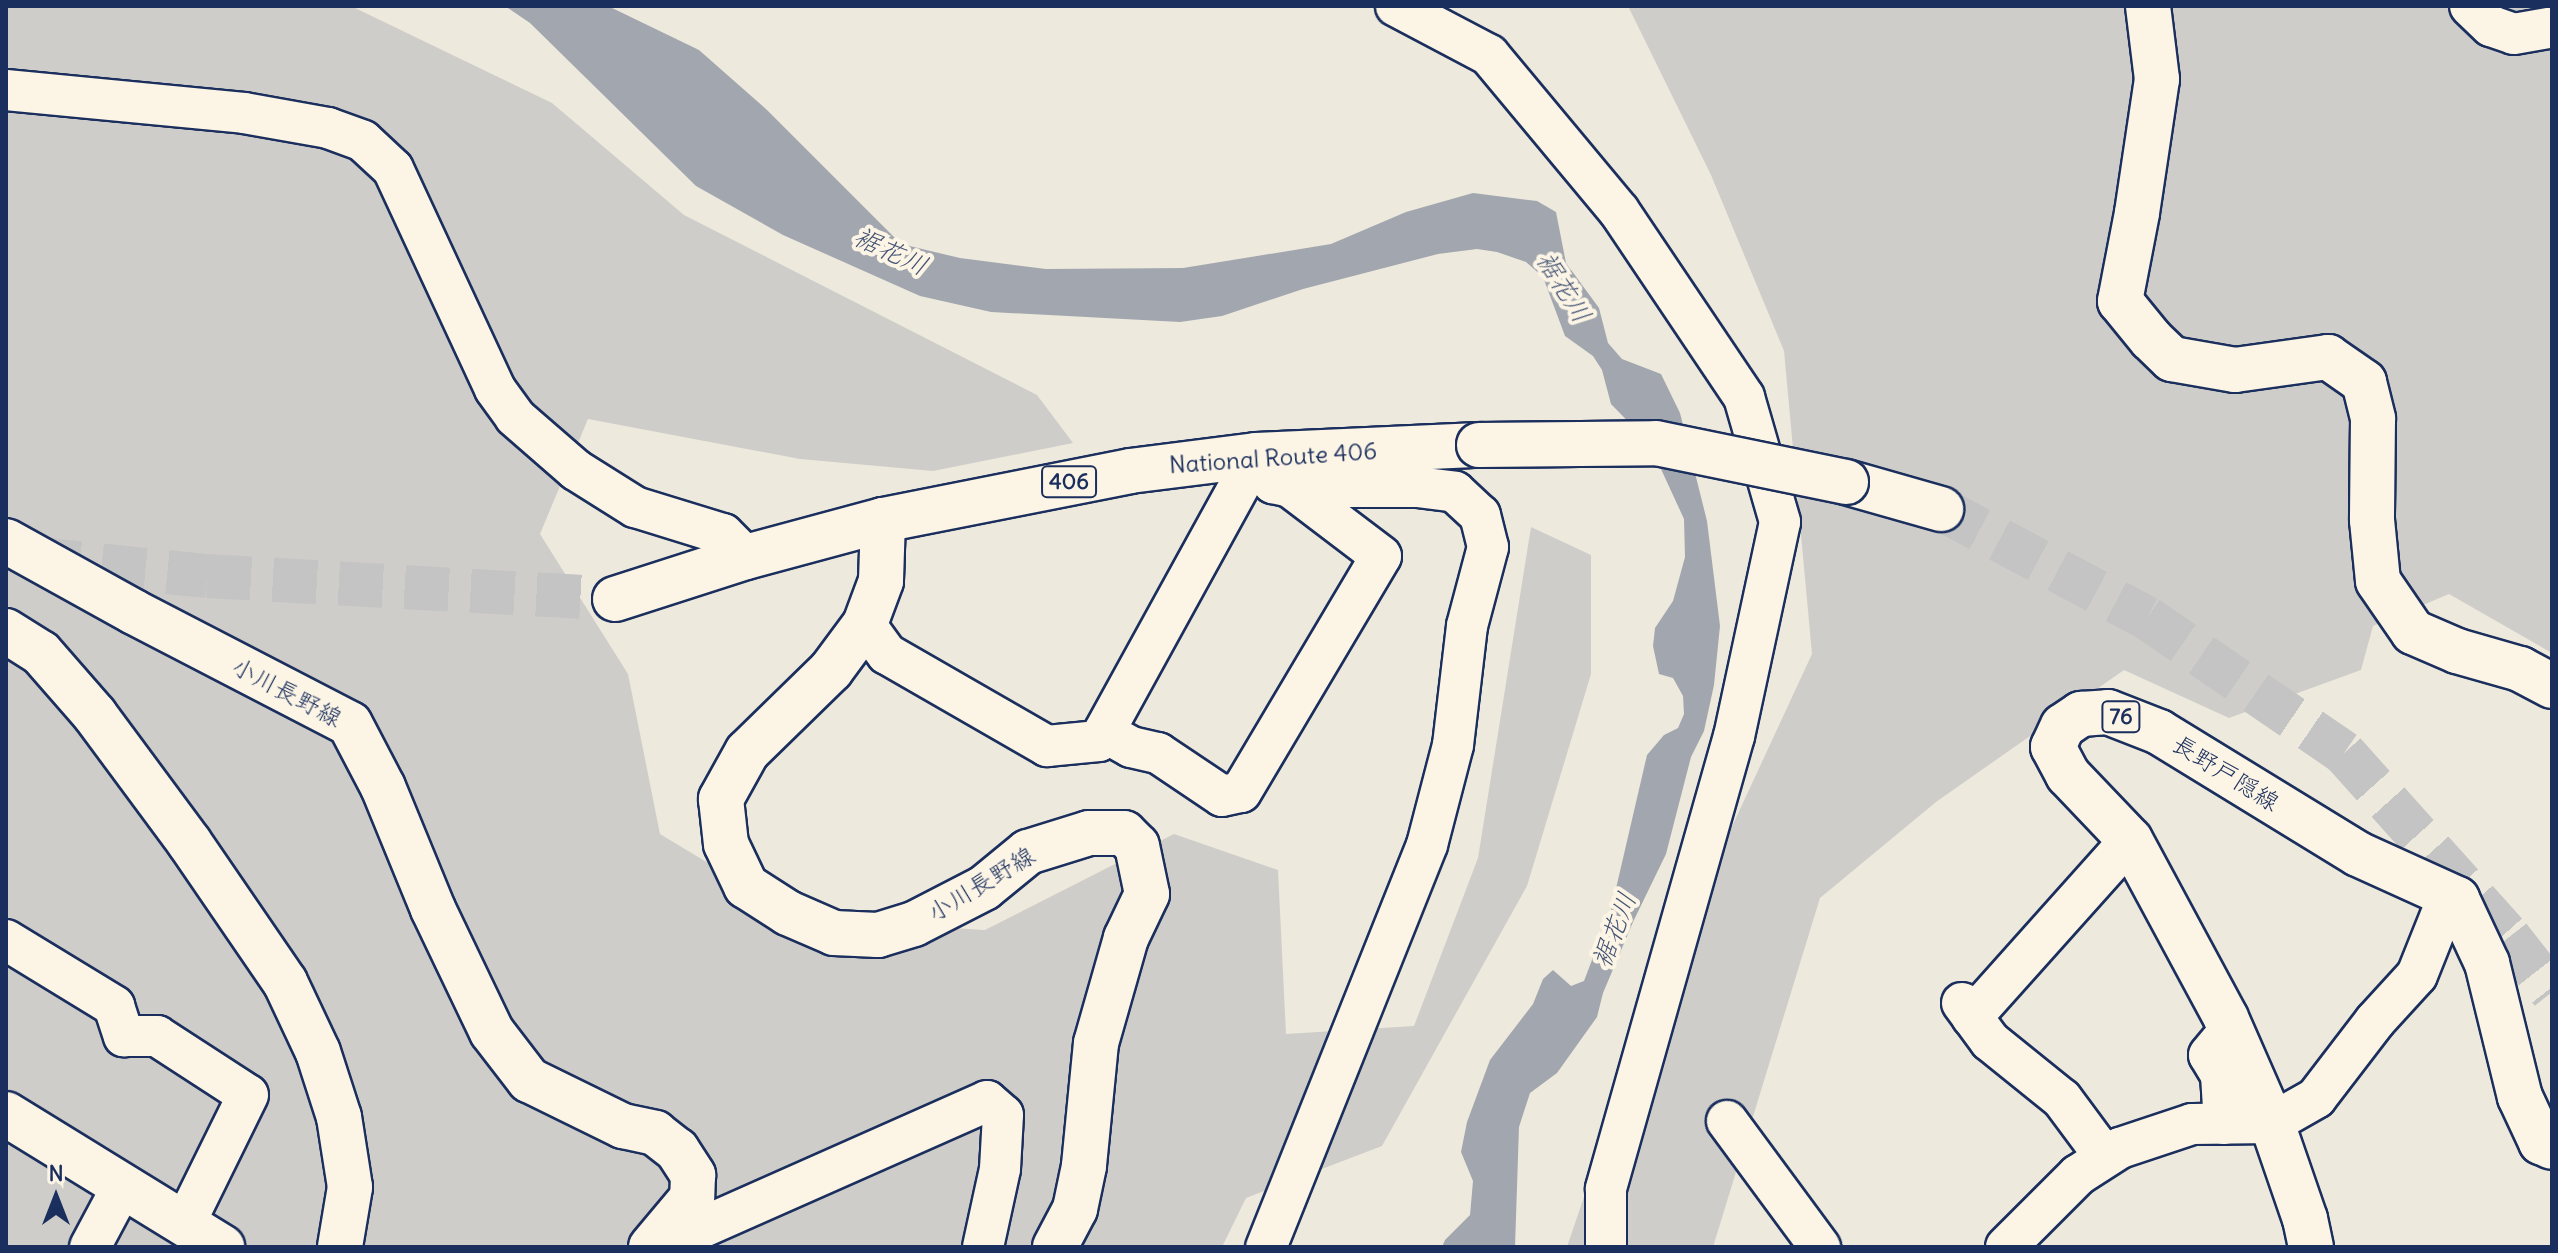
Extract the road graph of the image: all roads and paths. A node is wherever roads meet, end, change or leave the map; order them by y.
1 (1396, 6) edge
2 (2148, 6) edge
3 (2470, 6) edge
4 (2552, 27) edge
5 (6, 90) edge
6 (1256, 455) junction
7 (1290, 487) junction
8 (1941, 509) tunnel mouth
9 (883, 520) junction
10 (6, 541) edge
11 (746, 557) junction
12 (615, 599) tunnel mouth
13 (865, 624) junction
14 (6, 631) edge
15 (2552, 686) edge
16 (1104, 732) junction
17 (2130, 840) junction
18 (2449, 895) junction
19 (6, 940) edge
20 (2231, 1029) junction
21 (6, 1114) edge
22 (1727, 1121) dead end
23 (2272, 1123) junction
24 (2224, 1124) junction
25 (2552, 1147) edge
26 (2105, 1157) junction
27 (122, 1187) junction
28 (184, 1225) junction
29 (2008, 1246) edge
30 (90, 1247) edge
31 (222, 1247) edge
32 (340, 1247) edge
33 (651, 1247) edge
34 (658, 1247) edge
35 (983, 1247) edge
36 (1055, 1247) edge
37 (1266, 1247) edge
38 (1606, 1247) edge
39 (1820, 1247) edge
40 (2311, 1247) edge

1 - 38 street
2 - 15 main road
3 - 4 street
5 - 11 street
6 - 7 street
6 - 8 main road, National Route 406 / 406, bridge
6 - 9 main road, National Route 406 / 406
6 - 16 street
7 - 16 street
7 - 37 street
9 - 11 main road, National Route 406 / 406
9 - 13 main road, 小川長野線
10 - 33 main road, 小川長野線
11 - 12 main road, National Route 406 / 406
13 - 16 street
13 - 36 main road, 小川長野線
14 - 32 main road
17 - 18 main road, 長野戸隠線 / 76
17 - 20 main road, 長野戸隠線 / 76
17 - 26 street
18 - 23 street
18 - 25 main road
19 - 28 street
20 - 23 main road, 長野戸隠線 / 76
20 - 24 street
21 - 27 main road
22 - 39 street
23 - 24 street
23 - 40 main road, 長野戸隠線 / 76
24 - 26 street
26 - 29 street
27 - 28 main road
27 - 30 street
28 - 31 main road
34 - 35 street

